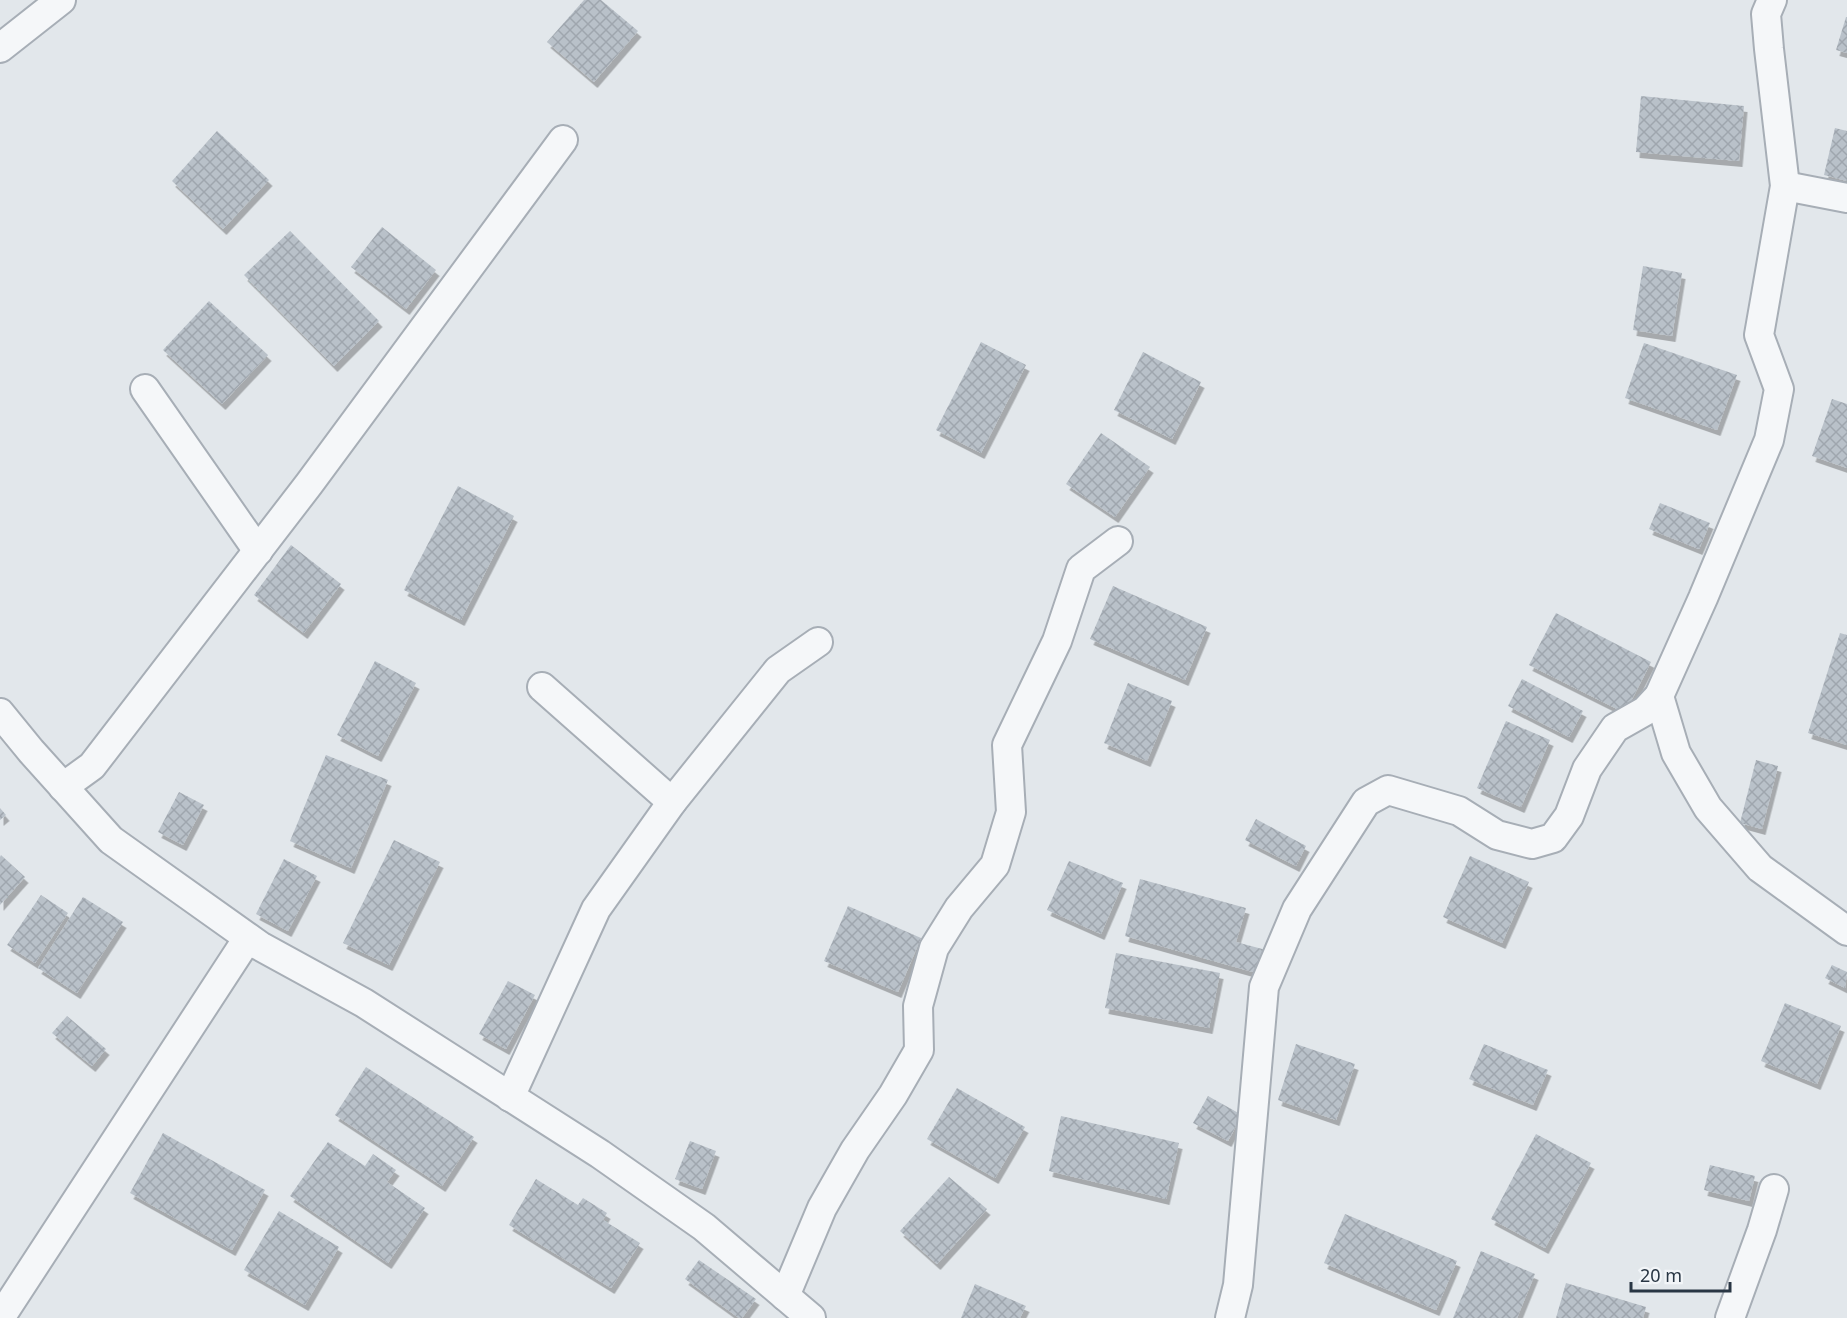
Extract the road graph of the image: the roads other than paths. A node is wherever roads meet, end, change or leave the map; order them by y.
1 (61, 0) edge
2 (1772, 0) edge
3 (0, 48) edge
4 (563, 140) dead end
5 (1785, 186) junction
6 (1847, 198) edge
7 (145, 389) dead end
8 (1118, 541) dead end
9 (258, 551) junction
10 (818, 642) dead end
11 (542, 687) dead end
12 (1659, 696) junction
13 (0, 713) edge
14 (63, 787) junction
15 (672, 802) junction
16 (1847, 931) edge
17 (248, 938) junction
18 (510, 1096) junction
19 (1773, 1189) dead end
20 (785, 1296) junction
21 (0, 1318) edge
22 (811, 1318) edge
23 (1230, 1318) edge
24 (1730, 1318) edge

1 - 3 street
2 - 5 street
4 - 9 street
5 - 6 street
5 - 12 street
7 - 9 street
8 - 20 street
9 - 14 street
10 - 15 street
11 - 15 street
12 - 16 street
12 - 23 street
13 - 14 street
14 - 17 street
15 - 18 street
17 - 18 street
17 - 21 street
18 - 20 street
19 - 24 street
20 - 22 street

